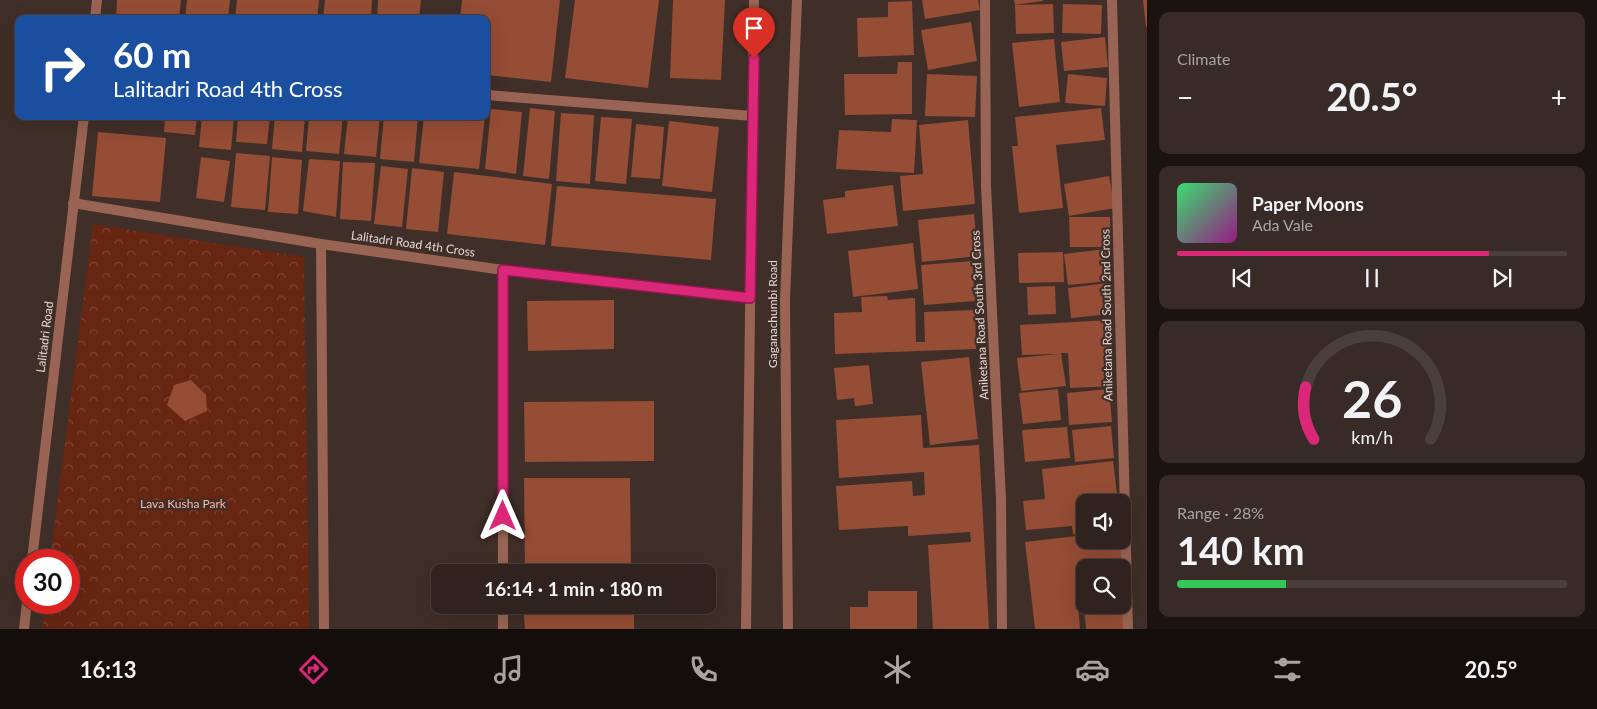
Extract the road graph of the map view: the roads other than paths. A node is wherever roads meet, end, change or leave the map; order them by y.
1 (97, 0) edge
2 (754, 0) edge
3 (797, 0) edge
4 (984, 0) edge
5 (1112, 0) edge
6 (95, 15) edge
7 (490, 95) edge
8 (753, 116) junction
9 (83, 120) edge
10 (73, 203) junction
11 (321, 244) junction
12 (503, 270) junction
13 (750, 298) junction
14 (33, 549) edge
15 (503, 564) edge
16 (26, 614) edge
17 (503, 614) edge
18 (24, 629) edge
19 (324, 629) edge
20 (503, 629) edge
21 (746, 629) edge
22 (788, 629) edge
23 (1002, 629) edge
24 (1128, 629) edge

1 - 6 street
2 - 8 street, Gaganachumbi Road
3 - 22 street, Gaganachumbi Road
4 - 23 street, Aniketana Road South 3rd Cross
5 - 24 street, Aniketana Road South 2nd Cross
7 - 8 street
8 - 13 street, Gaganachumbi Road
9 - 10 street, Lalitadri Road
10 - 11 street, Lalitadri Road 4th Cross
10 - 14 street, Lalitadri Road
11 - 12 street, Lalitadri Road 4th Cross
11 - 19 street
12 - 13 street, Lalitadri Road 4th Cross
12 - 15 street
13 - 21 street, Gaganachumbi Road
16 - 18 street
17 - 20 street

